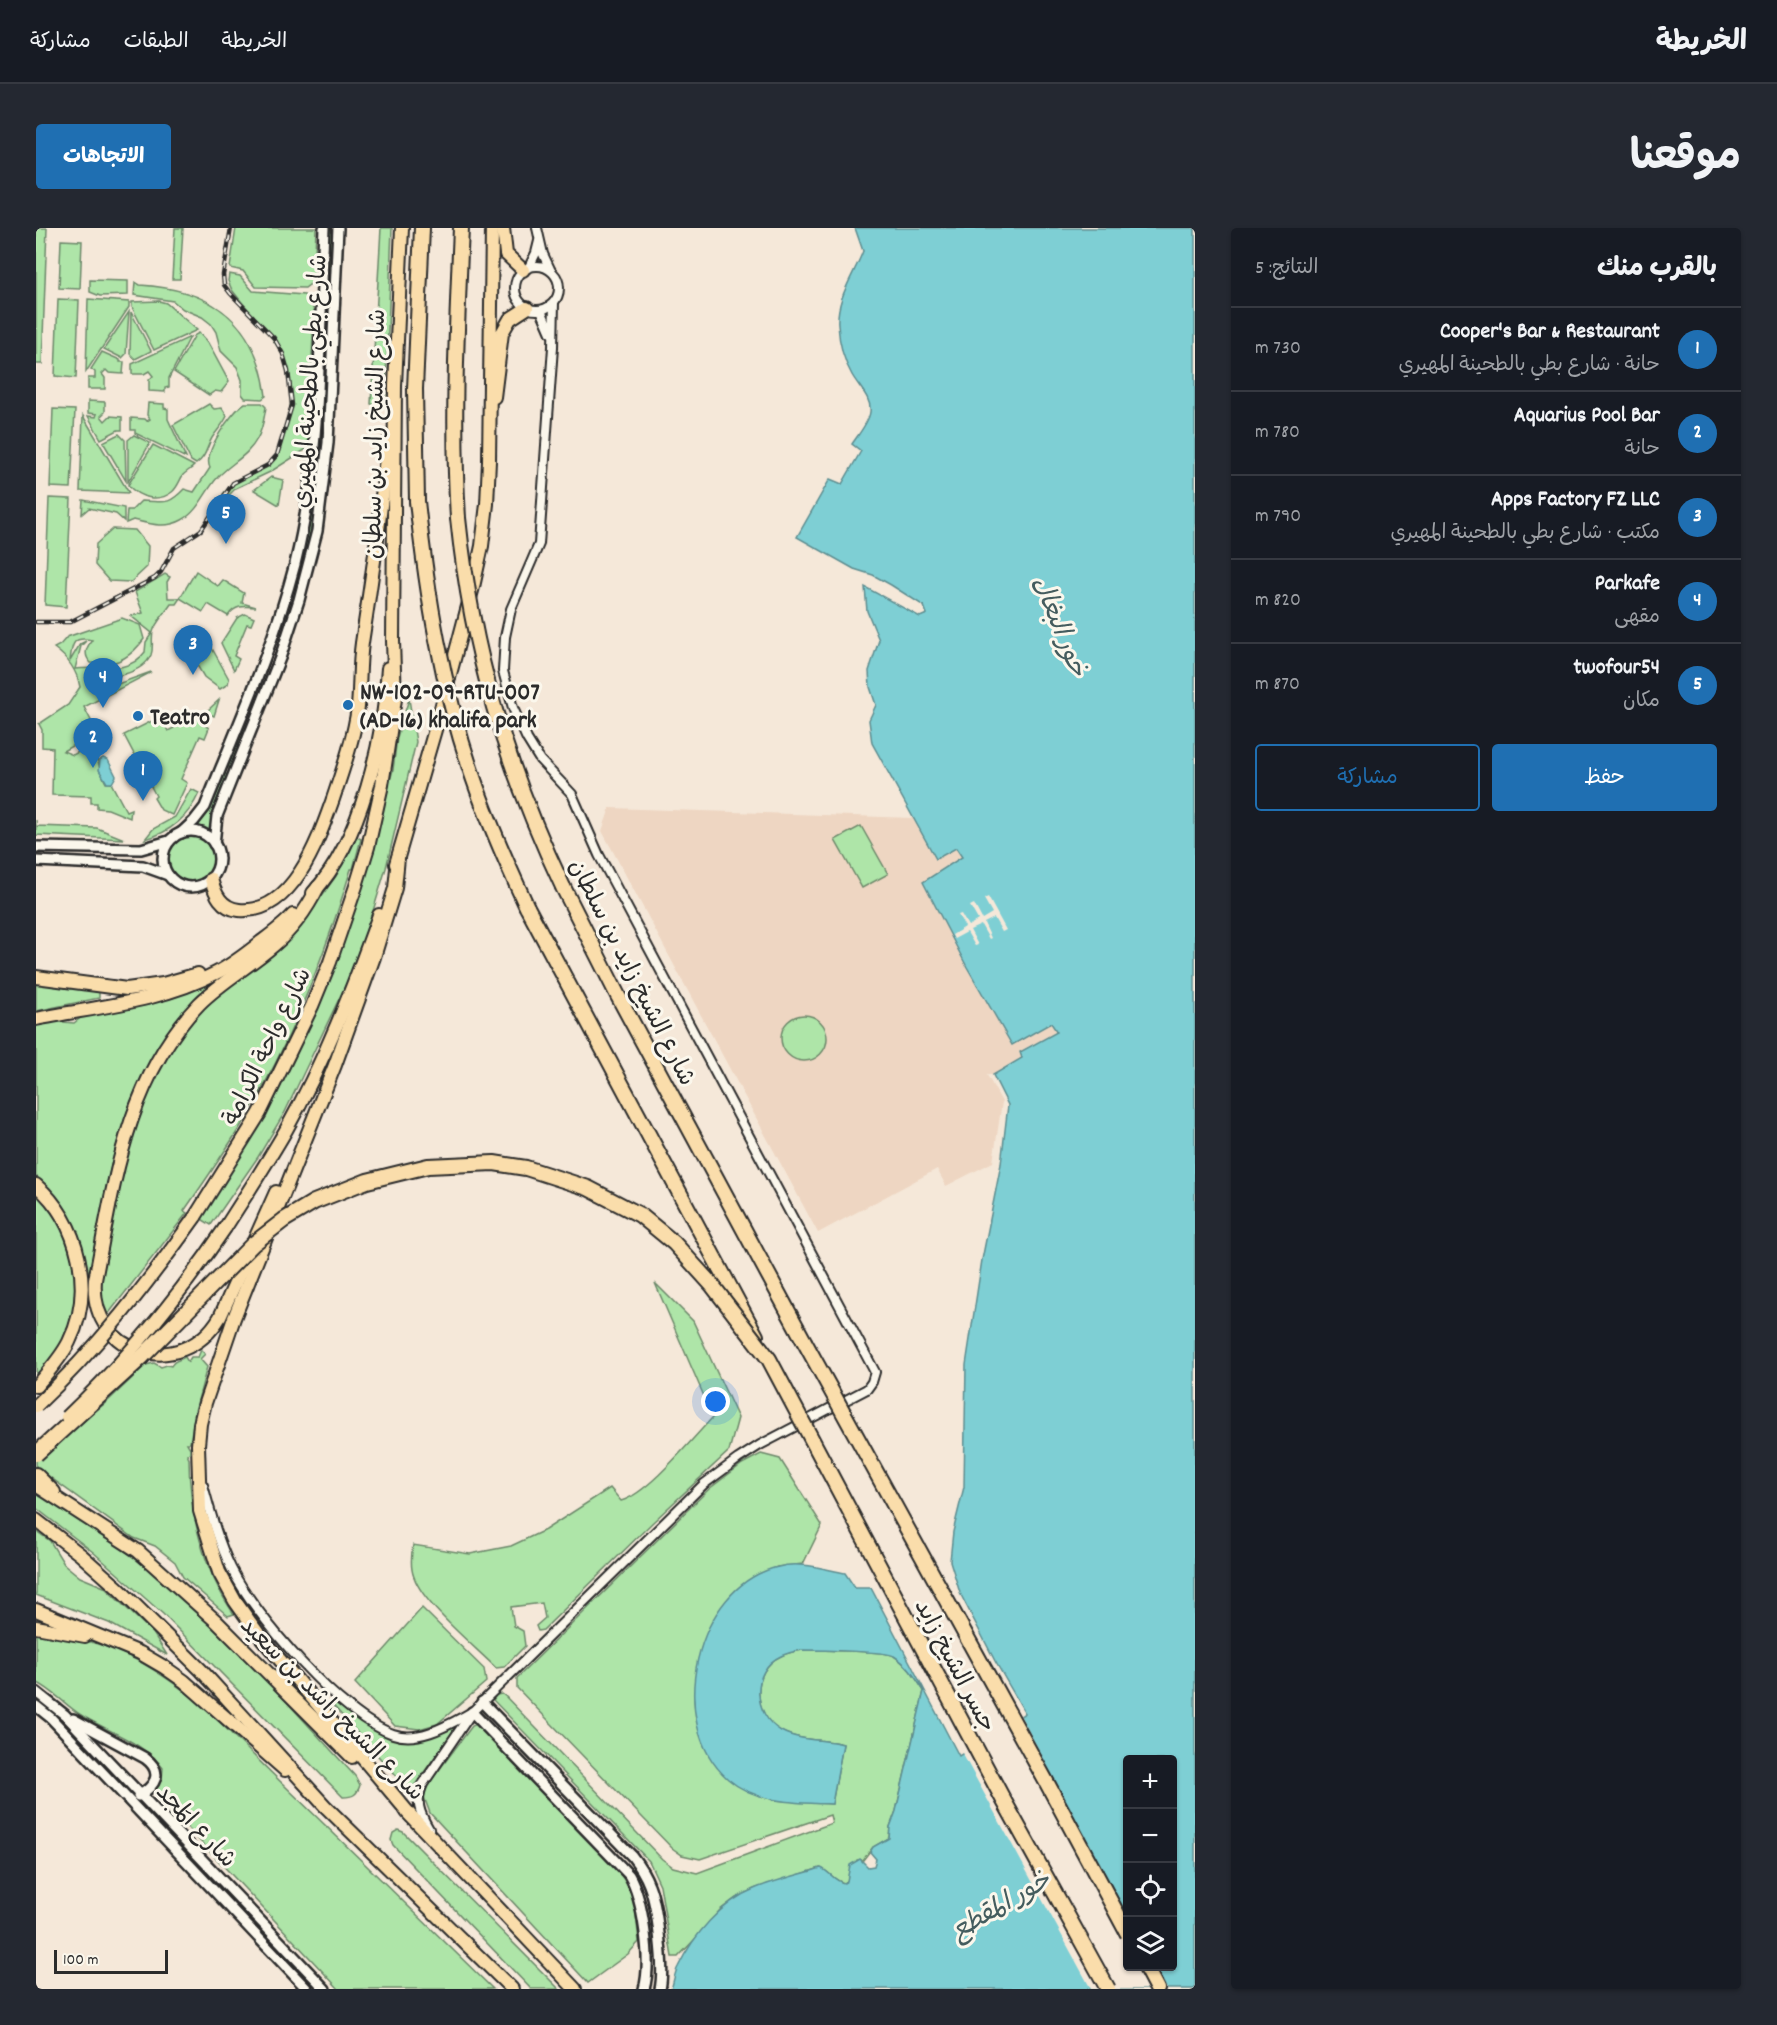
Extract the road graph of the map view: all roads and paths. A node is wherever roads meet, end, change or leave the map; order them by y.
1 (324, 228) edge
2 (338, 228) edge
3 (402, 228) edge
4 (422, 228) edge
5 (461, 228) edge
6 (492, 228) edge
7 (503, 228) edge
8 (537, 228) edge
9 (539, 237) junction
10 (526, 269) junction
11 (550, 270) junction
12 (321, 295) junction
13 (336, 296) junction
14 (554, 303) junction
15 (527, 308) junction
16 (541, 310) junction
17 (553, 347) junction
18 (395, 386) junction
19 (488, 419) junction
20 (393, 641) junction
21 (181, 833) junction
22 (169, 842) junction
23 (214, 844) junction
24 (36, 847) edge
25 (398, 858) junction
26 (36, 861) edge
27 (168, 875) junction
28 (212, 879) junction
29 (318, 888) junction
30 (251, 950) junction
31 (36, 976) edge
32 (36, 1019) edge
33 (298, 1157) junction
34 (40, 1189) edge
35 (804, 1341) joint
36 (769, 1359) junction
37 (36, 1386) edge
38 (36, 1406) edge
39 (36, 1446) edge
40 (36, 1454) edge
41 (199, 1469) junction
42 (36, 1474) edge
43 (36, 1485) edge
44 (63, 1502) junction
45 (36, 1520) edge
46 (36, 1610) edge
47 (36, 1627) edge
48 (114, 1643) junction
49 (36, 1692) edge
50 (482, 1702) junction
51 (36, 1706) edge
52 (472, 1712) junction
53 (65, 1715) junction
54 (141, 1794) junction
55 (128, 1801) junction
56 (325, 1806) junction
57 (412, 1817) junction
58 (439, 1846) junction
59 (1123, 1925) edge
60 (1148, 1971) edge
61 (307, 1989) edge
62 (325, 1989) edge
63 (512, 1989) edge
64 (575, 1989) edge
65 (644, 1989) edge
66 (660, 1989) edge
67 (1108, 1989) edge
68 (1157, 1989) edge

1 - 12 street, شارع بطي بالطحينة المهيري
2 - 13 street, شارع بطي بالطحينة المهيري
3 - 18 highway, شارع الشيخ زايد بن سلطان
4 - 36 highway, شارع الشيخ زايد بن سلطان, bridge
5 - 35 highway, شارع الشيخ زايد بن سلطان, bridge
6 - 19 highway
7 - 10 highway
8 - 9 street
9 - 10 street
9 - 11 street
10 - 11 street
10 - 15 street
11 - 14 street
12 - 13 street
12 - 21 street, شارع بطي بالطحينة المهيري
13 - 23 street, شارع بطي بالطحينة المهيري
14 - 16 street
14 - 17 street
15 - 16 street
15 - 19 highway
16 - 17 street
17 - 50 street
18 - 20 highway, شارع الشيخ زايد بن سلطان
18 - 28 highway
19 - 25 highway
20 - 29 highway
20 - 38 highway, شارع واحة الكرامة, bridge
21 - 22 street
21 - 23 street
22 - 24 street
22 - 27 street
23 - 28 street
25 - 33 highway
25 - 39 highway, bridge
26 - 27 street
27 - 28 street
29 - 30 highway
29 - 33 highway
30 - 31 highway
30 - 32 highway
33 - 41 highway
34 - 37 highway
35 - 59 highway, جسر الشيخ زايد, bridge
36 - 40 highway, bridge
36 - 67 highway, جسر الشيخ زايد, bridge
41 - 52 street
41 - 57 highway
42 - 44 highway
43 - 44 highway, شارع الشيخ راشد بن سعيد
44 - 57 highway, شارع الشيخ راشد بن سعيد
45 - 56 highway
46 - 48 highway
47 - 48 highway
48 - 56 highway
49 - 53 street, شارع المَجد
50 - 52 street
50 - 66 street
51 - 55 street, شارع المَجد
52 - 58 street
52 - 65 street
53 - 54 street, شارع المَجد
53 - 54 street
54 - 55 street
54 - 62 street, شارع المَجد
55 - 61 street, شارع المَجد
56 - 63 highway
57 - 58 highway, شارع الشيخ راشد بن سعيد
58 - 64 highway, شارع الشيخ راشد بن سعيد
60 - 68 highway

